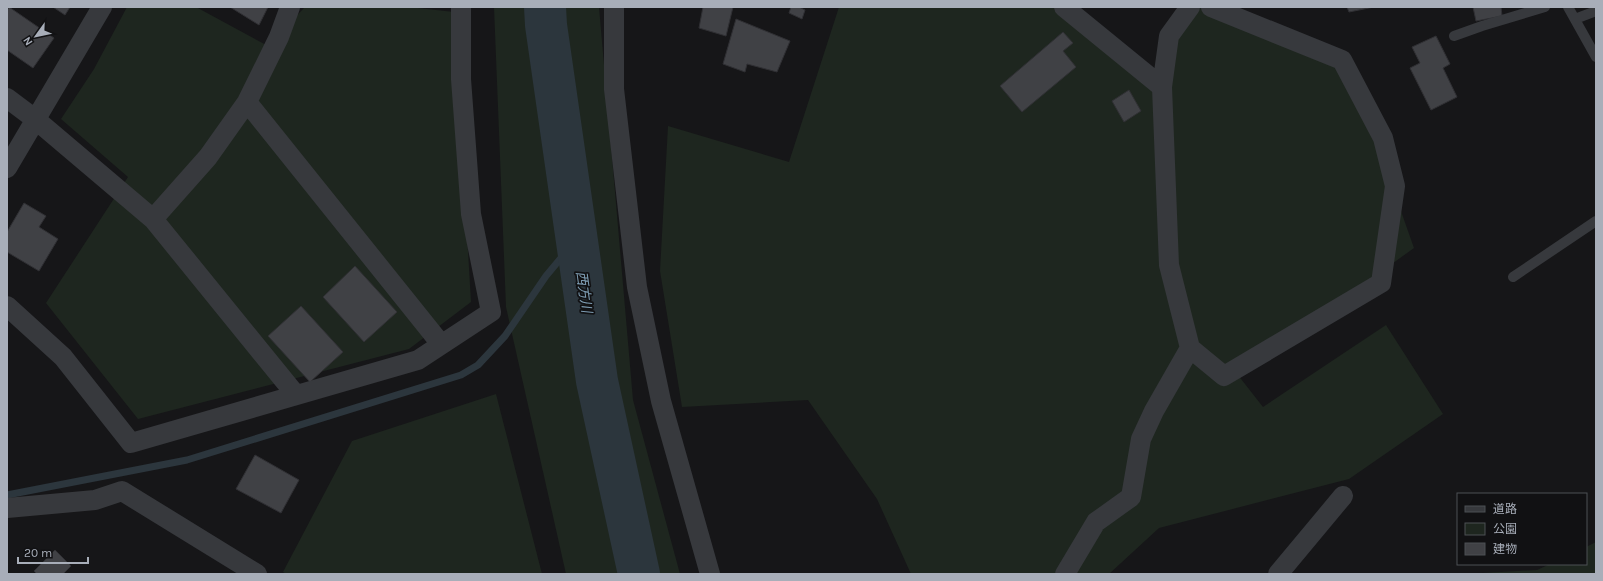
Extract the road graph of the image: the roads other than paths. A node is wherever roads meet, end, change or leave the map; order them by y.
1 (102, 7) edge
2 (290, 7) edge
3 (460, 7) edge
4 (614, 7) edge
5 (1064, 7) edge
6 (1190, 7) edge
7 (1211, 7) edge
8 (1545, 7) edge
9 (1568, 7) edge
10 (1596, 11) edge
11 (1575, 19) junction
12 (1454, 36) dead end
13 (1596, 57) edge
14 (1162, 87) junction
15 (7, 98) edge
16 (247, 102) junction
17 (35, 119) junction
18 (7, 168) edge
19 (153, 218) junction
20 (1596, 221) edge
21 (1514, 277) dead end
22 (7, 306) edge
23 (442, 344) junction
24 (1190, 348) junction
25 (296, 395) junction
26 (1343, 496) dead end
27 (7, 508) edge
28 (257, 574) edge
29 (710, 574) edge
30 (1065, 574) edge
31 (1278, 574) edge

1 - 17 street
2 - 16 street
3 - 23 street
4 - 29 street
5 - 14 street
6 - 14 street
7 - 24 street
8 - 12 lane
9 - 11 lane
10 - 11 lane
11 - 13 lane
14 - 24 street
15 - 17 street
16 - 19 street
16 - 23 street
17 - 18 street
17 - 19 street
19 - 25 street
20 - 21 lane
22 - 25 street
23 - 25 street
24 - 30 street
26 - 31 street
27 - 28 street

